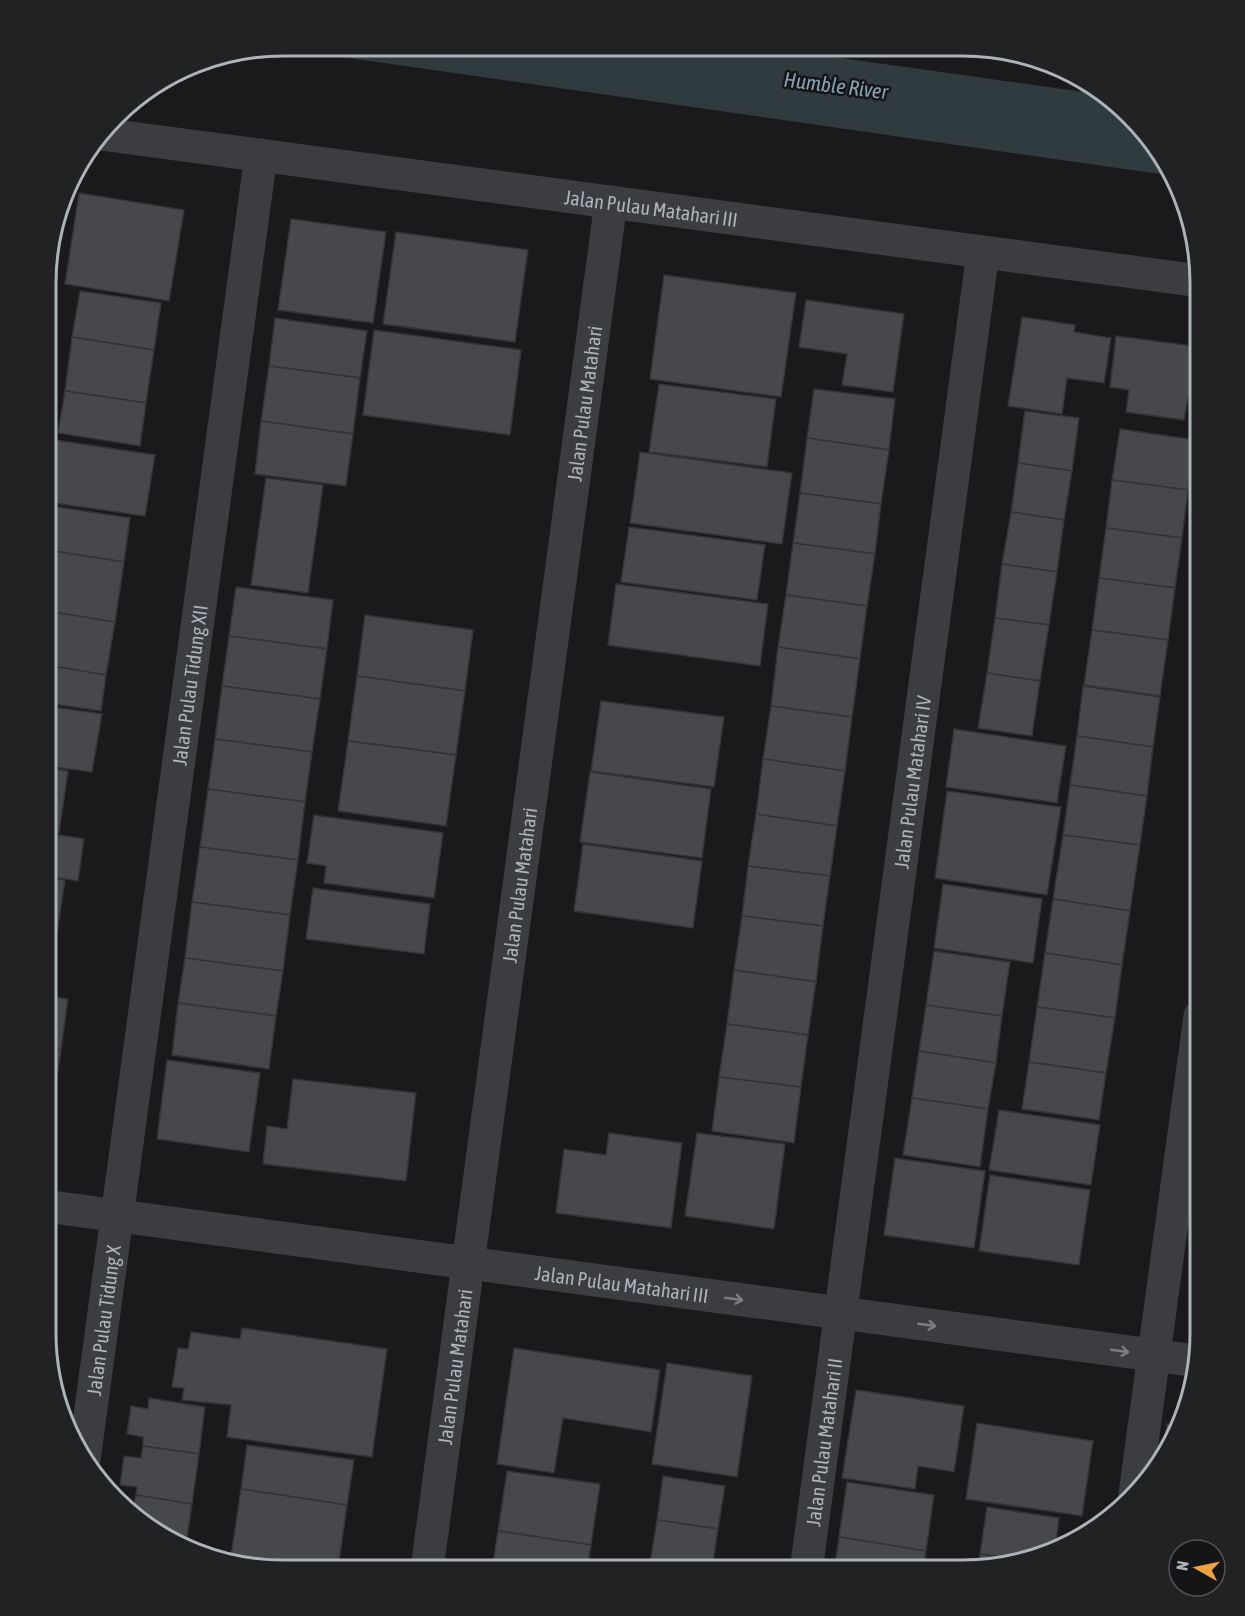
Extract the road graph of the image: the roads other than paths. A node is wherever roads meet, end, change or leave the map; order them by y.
1 (110, 135) edge
2 (261, 155) junction
3 (611, 202) junction
4 (983, 252) junction
5 (1190, 279) edge
6 (1190, 1090) edge
7 (56, 1208) edge
8 (118, 1216) junction
9 (468, 1263) junction
10 (840, 1313) junction
11 (1154, 1355) junction
12 (1188, 1360) edge
13 (86, 1447) edge
14 (1137, 1478) edge
15 (428, 1560) edge
16 (807, 1560) edge

1 - 2 street, Jalan Pulau Matahari III
2 - 3 street, Jalan Pulau Matahari III
2 - 8 street, Jalan Pulau Tidung XII
3 - 4 street, Jalan Pulau Matahari III
3 - 9 street, Jalan Pulau Matahari
4 - 5 street, Jalan Pulau Matahari III
4 - 10 street, Jalan Pulau Matahari IV
6 - 11 street
7 - 8 street, Jalan Pulau Matahari III
8 - 9 street, Jalan Pulau Matahari III
8 - 13 street, Jalan Pulau Tidung X
9 -> 10 street, Jalan Pulau Matahari III
9 - 15 street, Jalan Pulau Matahari
10 -> 11 street, Jalan Pulau Matahari III
10 - 16 street, Jalan Pulau Matahari II
11 - 12 street, Jalan Pulau Matahari III
11 - 14 street

